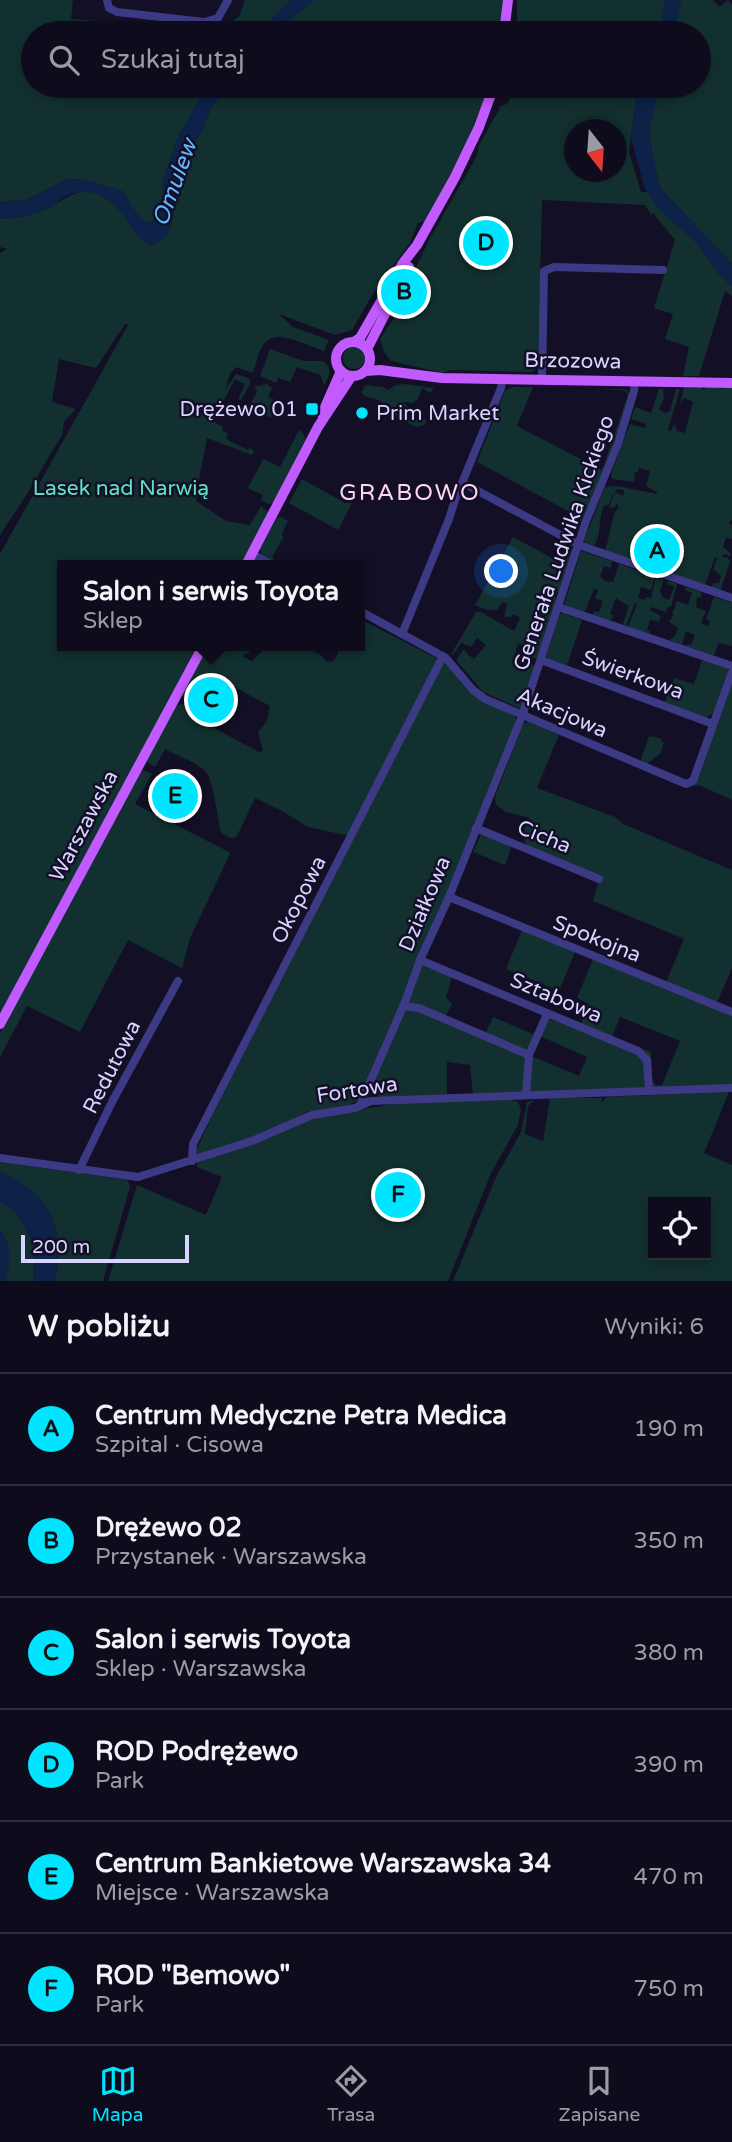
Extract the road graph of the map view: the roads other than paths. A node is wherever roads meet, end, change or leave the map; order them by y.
1 (107, 0) edge
2 (228, 0) edge
3 (508, 0) edge
4 (195, 21) edge
5 (208, 21) edge
6 (506, 21) edge
7 (489, 98) edge
8 (417, 245) junction
9 (663, 270) dead end
10 (354, 342) junction
11 (369, 353) junction
12 (366, 371) junction
13 (346, 374) junction
14 (414, 376) junction
15 (502, 379) junction
16 (542, 380) junction
17 (635, 381) junction
18 (732, 383) edge
19 (463, 483) junction
20 (579, 545) junction
21 (252, 554) junction
22 (249, 560) edge
23 (263, 560) edge
24 (732, 598) edge
25 (558, 607) junction
26 (365, 614) edge
27 (402, 634) junction
28 (199, 651) edge
29 (443, 656) junction
30 (541, 660) junction
31 (732, 666) edge
32 (732, 672) edge
33 (522, 716) junction
34 (713, 724) junction
35 (476, 828) junction
36 (598, 879) dead end
37 (449, 897) junction
38 (420, 960) junction
39 (178, 981) dead end
40 (403, 1006) junction
41 (732, 1012) edge
42 (547, 1014) junction
43 (0, 1024) edge
44 (529, 1055) junction
45 (732, 1088) edge
46 (649, 1091) junction
47 (526, 1095) junction
48 (360, 1105) junction
49 (0, 1158) edge
50 (192, 1161) junction
51 (79, 1170) junction

1 - 4 street
2 - 5 street
3 - 6 main road
7 - 8 main road
8 - 10 main road
8 - 11 main road
9 - 16 street
10 - 11 main road
10 - 13 main road
11 - 12 main road
11 - 14 main road, Brzozowa
12 - 13 main road
12 - 14 main road, Brzozowa
13 - 21 main road
14 - 15 main road, Brzozowa
15 - 16 main road, Brzozowa
15 - 19 street
16 - 17 main road, Brzozowa
17 - 18 main road, Brzozowa
17 - 20 street, Generała Ludwika Kickiego
19 - 20 street
19 - 27 street
20 - 24 street
20 - 25 street, Generała Ludwika Kickiego
21 - 22 main road
21 - 23 street
25 - 30 street, Generała Ludwika Kickiego
25 - 31 street
26 - 27 street, Akacjowa
27 - 29 street, Akacjowa
28 - 43 main road, Warszawska
29 - 33 street, Akacjowa
29 - 50 street, Okopowa
30 - 33 street, Generała Ludwika Kickiego
30 - 34 street, Świerkowa
32 - 34 street
33 - 34 street, Akacjowa
33 - 35 street, Działkowa
35 - 36 street, Cicha
35 - 37 street, Działkowa
37 - 38 street, Działkowa
37 - 41 street, Spokojna
38 - 40 street, Działkowa
38 - 42 street, Sztabowa
39 - 51 street, Redutowa
40 - 44 street
40 - 48 street, Działkowa
42 - 44 street
42 - 46 street, Sztabowa
44 - 47 street
45 - 46 street, Fortowa
46 - 47 street, Fortowa
47 - 48 street, Fortowa
48 - 50 street, Fortowa
49 - 51 street, Fortowa
50 - 51 street, Fortowa

